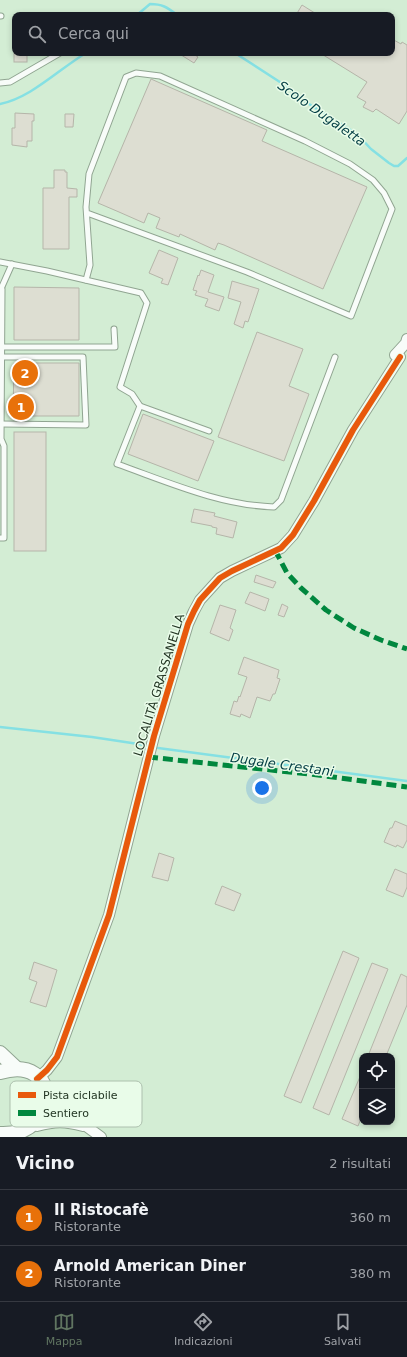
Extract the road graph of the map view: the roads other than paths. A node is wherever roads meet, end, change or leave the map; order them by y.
1 (55, 56) edge
2 (0, 83) edge
3 (87, 213) junction
4 (0, 262) edge
5 (12, 264) junction
6 (86, 280) junction
7 (1, 290) edge
8 (114, 329) dead end
9 (407, 339) edge
10 (2, 347) junction
11 (2, 357) junction
12 (335, 357) dead end
13 (140, 406) junction
14 (1, 424) edge
15 (209, 432) dead end
16 (0, 538) edge
17 (0, 1053) edge
18 (16, 1069) junction
19 (0, 1072) edge
20 (37, 1079) joint
21 (40, 1127) edge
22 (85, 1127) edge
23 (88, 1128) joint
24 (29, 1132) edge
25 (0, 1134) edge
26 (101, 1137) edge

1 - 2 lane
3 - 3 lane
3 - 6 lane
4 - 5 lane
5 - 6 lane
5 - 7 lane
6 - 13 lane
7 - 10 lane
8 - 10 lane
9 - 20 street, LOCALITÀ GRASSANELLA
10 - 11 lane
11 - 14 lane
11 - 14 lane
12 - 13 lane
13 - 15 lane
14 - 16 lane
17 - 18 main road
18 - 19 main road
18 - 20 main road
21 - 24 street
22 - 23 street
23 - 26 street
24 - 25 main road

